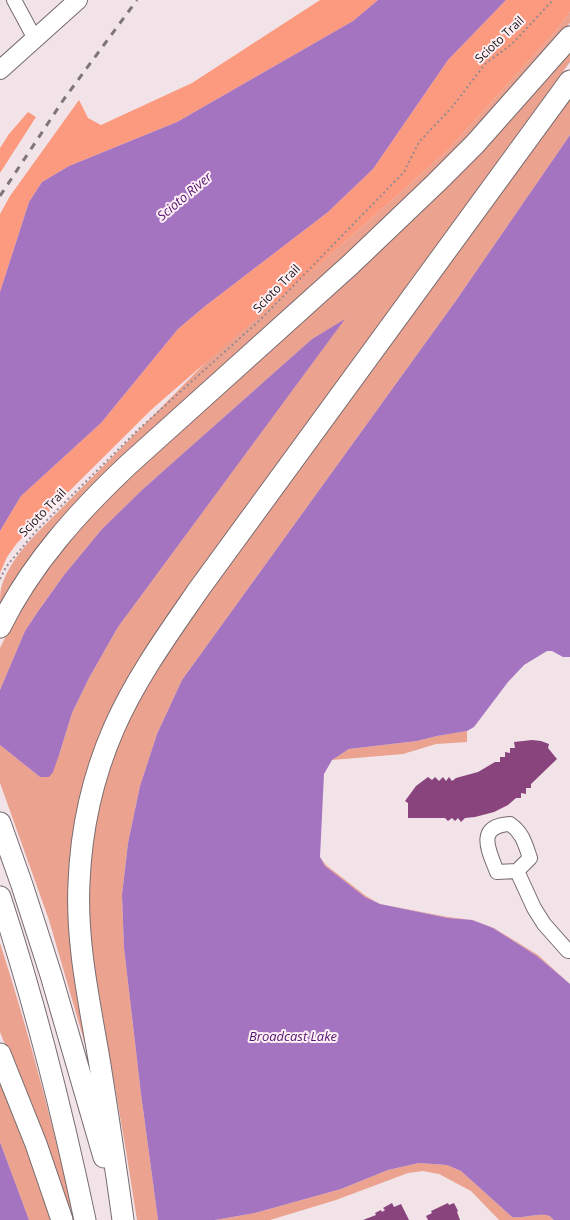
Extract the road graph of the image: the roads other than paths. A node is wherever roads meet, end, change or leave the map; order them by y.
1 (14, 0) edge
2 (78, 0) edge
3 (570, 37) edge
4 (34, 39) junction
5 (0, 70) edge
6 (570, 81) edge
7 (0, 627) edge
8 (0, 823) edge
9 (517, 871) dead end
10 (0, 897) edge
11 (569, 955) edge
12 (0, 1054) edge
13 (62, 1220) edge
14 (85, 1220) edge
15 (123, 1220) edge

1 - 4 lane
2 - 4 main road
3 - 7 highway
4 - 5 main road
6 - 15 highway
8 - 15 highway
9 - 11 lane
10 - 14 highway
12 - 13 highway

